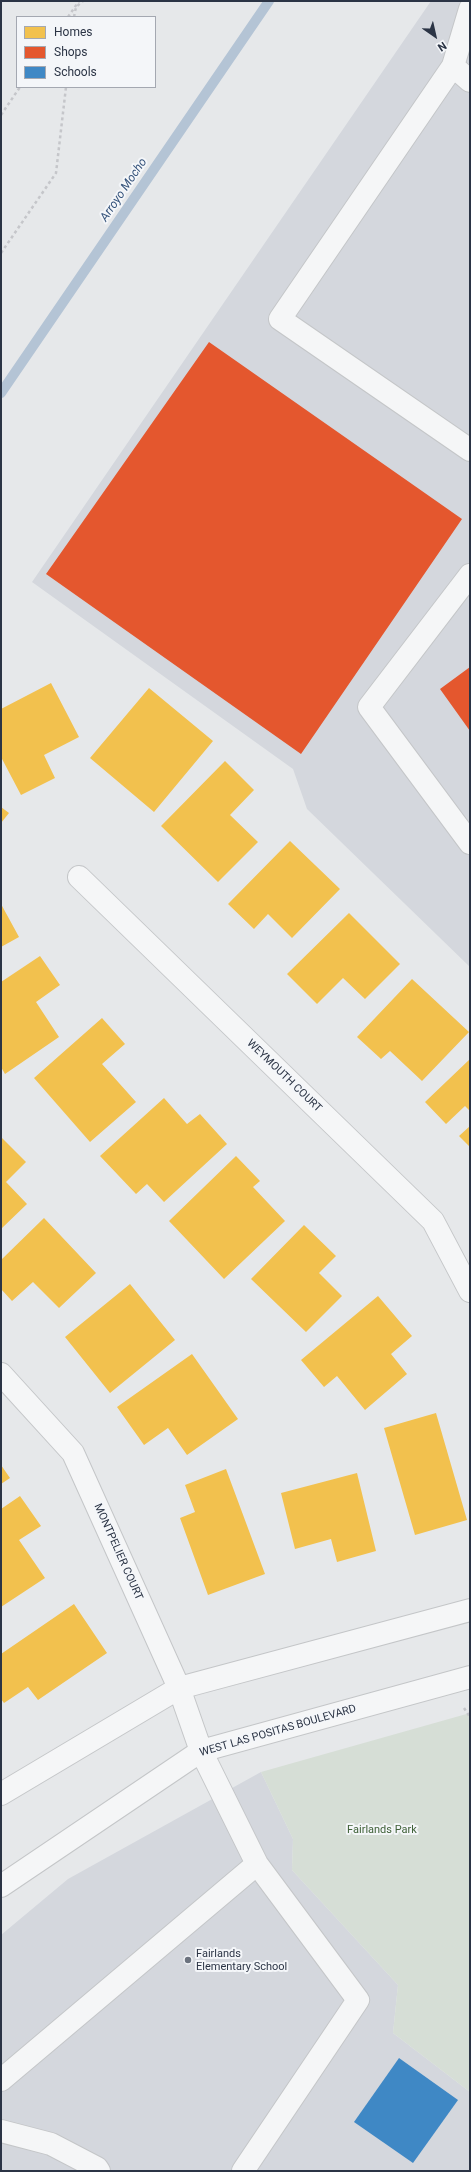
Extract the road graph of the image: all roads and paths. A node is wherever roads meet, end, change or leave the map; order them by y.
1 (79, 1) edge
2 (83, 1) edge
3 (76, 6) junction
4 (470, 8) edge
5 (69, 16) edge
6 (74, 16) edge
7 (453, 66) junction
8 (470, 81) edge
9 (19, 88) edge
10 (66, 88) edge
11 (1, 115) edge
12 (1, 253) edge
13 (470, 450) edge
14 (470, 575) edge
15 (470, 843) edge
16 (79, 877) dead end
17 (470, 1291) edge
18 (1, 1374) edge
19 (470, 1610) edge
20 (470, 1677) edge
21 (179, 1688) junction
22 (201, 1751) junction
23 (1, 1794) edge
24 (257, 1864) junction
25 (1, 1886) edge
26 (1, 2080) edge
27 (1, 2131) edge
28 (99, 2171) edge
29 (243, 2171) edge

1 - 3 path
2 - 3 path
3 - 5 path
3 - 6 path
4 - 7 street
7 - 8 street
7 - 13 street
9 - 11 path
10 - 12 path
14 - 15 street
16 - 17 street, WEYMOUTH COURT
18 - 21 street, MONTPELIER COURT
19 - 21 street
20 - 22 street, WEST LAS POSITAS BOULEVARD
21 - 22 street, MONTPELIER COURT
21 - 23 street
22 - 24 street, MONTPELIER COURT
22 - 25 street, WEST LAS POSITAS BOULEVARD
24 - 26 street
24 - 29 street, MONTPELIER COURT
27 - 28 street

